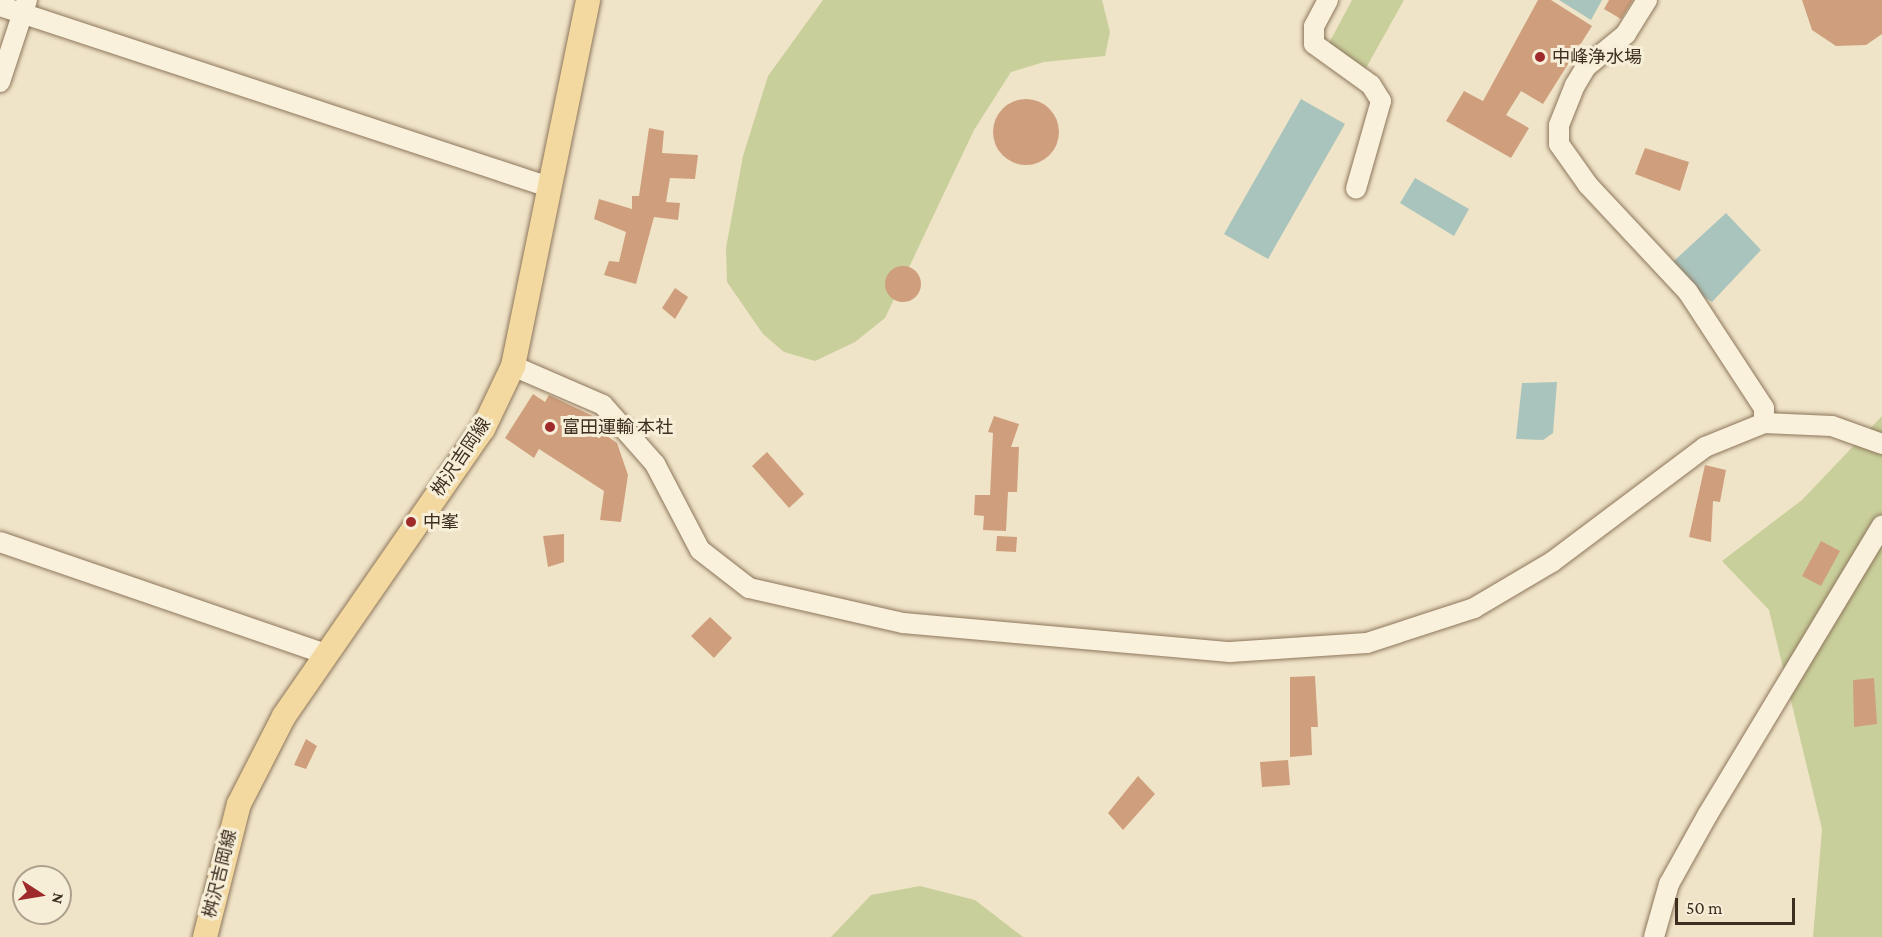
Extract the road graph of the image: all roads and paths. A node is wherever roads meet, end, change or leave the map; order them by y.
1 (588, 0) edge
2 (1328, 0) edge
3 (1647, 0) edge
4 (0, 6) edge
5 (25, 7) edge
6 (0, 82) edge
7 (549, 187) junction
8 (1356, 189) dead end
9 (513, 366) junction
10 (1764, 423) junction
11 (1882, 444) edge
12 (1882, 525) edge
13 (0, 542) edge
14 (326, 654) junction
15 (205, 937) edge
16 (1654, 937) edge

1 - 7 main road, 桝沢吉岡線
2 - 8 street
3 - 10 street
4 - 5 street
5 - 6 street
5 - 7 street
7 - 9 main road, 桝沢吉岡線
9 - 10 street
9 - 14 main road, 桝沢吉岡線
10 - 11 street
12 - 16 street
13 - 14 street
14 - 15 main road, 桝沢吉岡線

